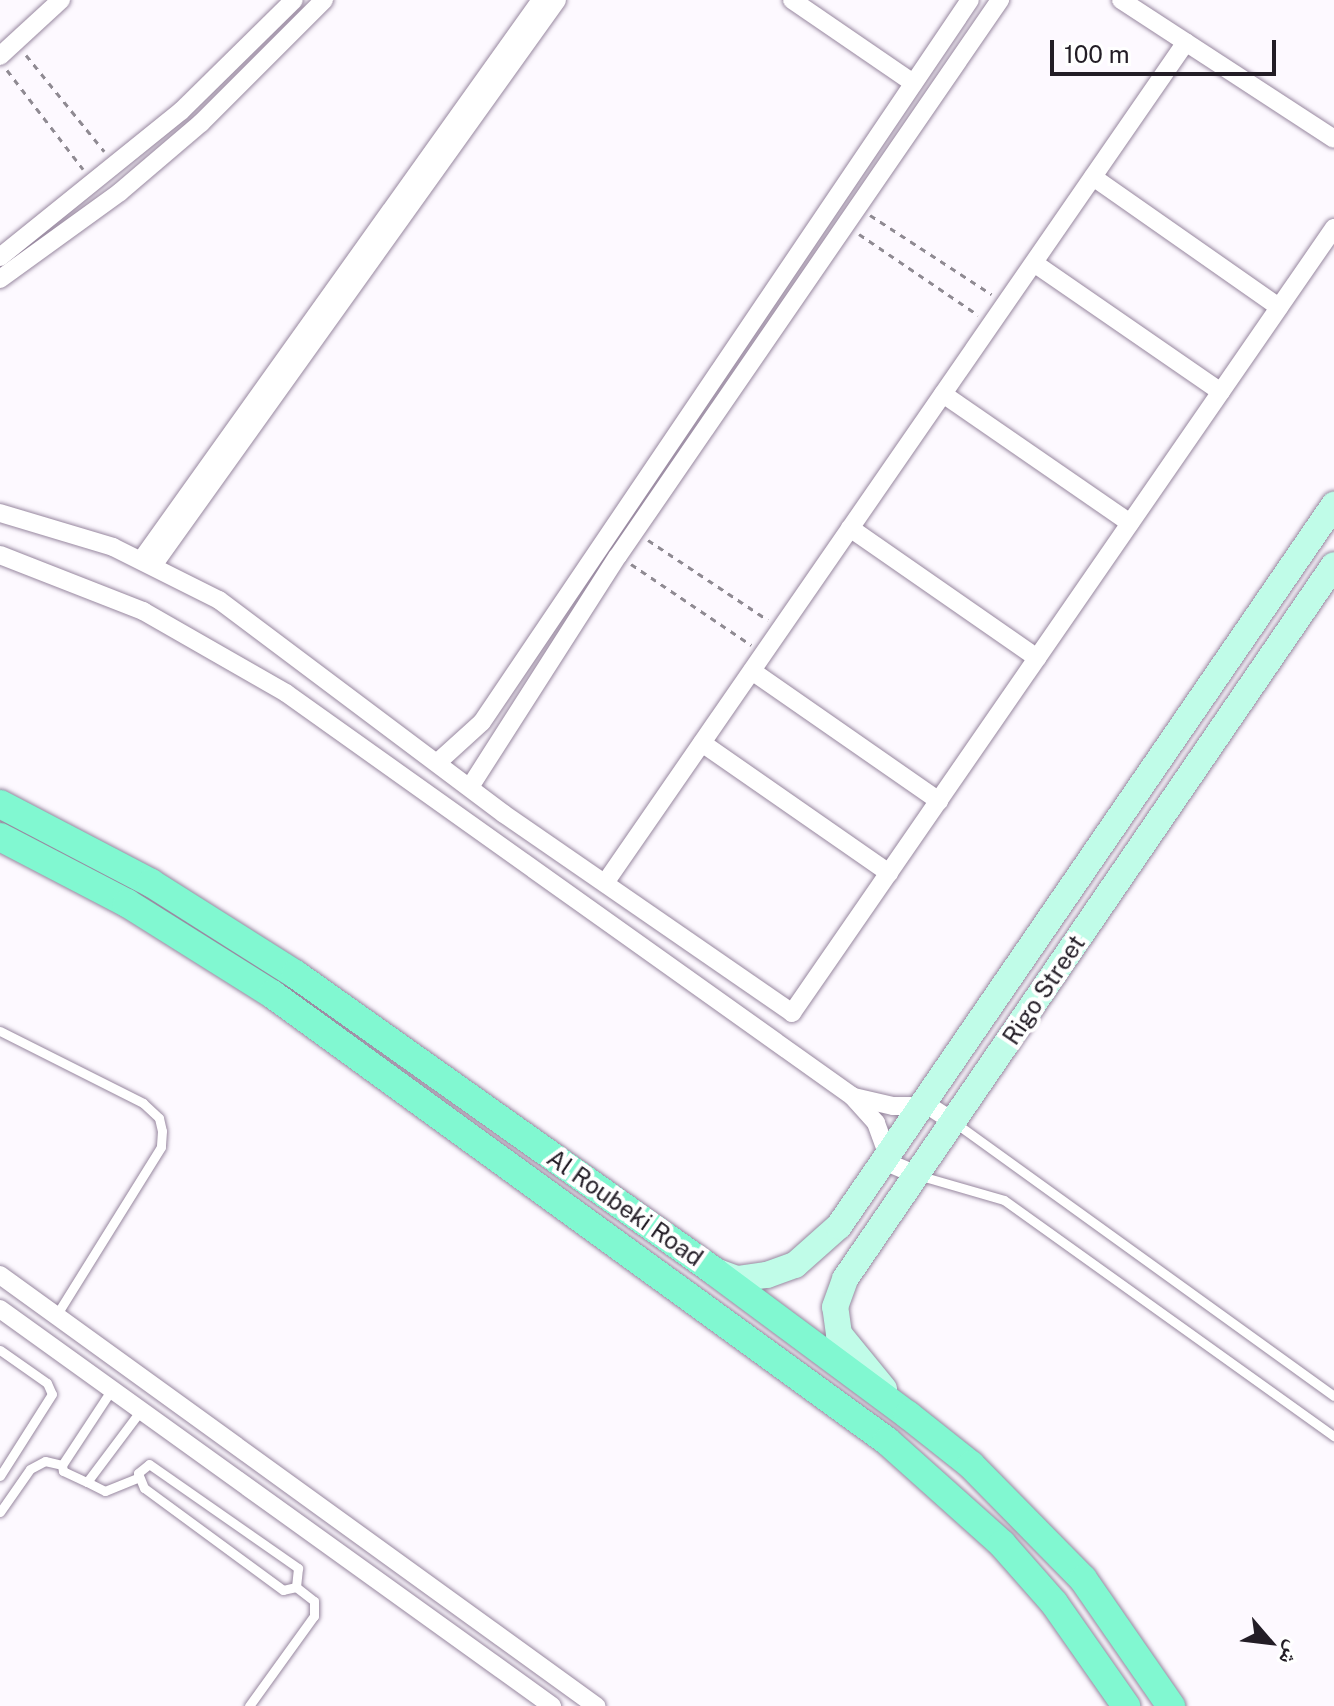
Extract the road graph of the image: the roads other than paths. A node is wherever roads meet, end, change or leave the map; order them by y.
1 (61, 0) edge
2 (294, 0) edge
3 (324, 0) edge
4 (541, 0) edge
5 (557, 0) edge
6 (792, 0) edge
7 (970, 0) edge
8 (1000, 0) edge
9 (1121, 0) edge
10 (1186, 42) junction
11 (0, 58) edge
12 (913, 83) junction
13 (1334, 139) edge
14 (1093, 177) junction
15 (1334, 228) edge
16 (0, 257) edge
17 (1034, 263) junction
18 (0, 279) edge
19 (1279, 307) junction
20 (295, 356) junction
21 (1221, 392) junction
22 (943, 394) junction
23 (675, 436) junction
24 (693, 447) junction
25 (1334, 505) edge
26 (0, 513) edge
27 (1130, 523) junction
28 (850, 528) junction
29 (0, 555) edge
30 (148, 561) junction
31 (1334, 565) edge
32 (1037, 658) junction
33 (752, 671) junction
34 (702, 743) junction
35 (438, 762) junction
36 (470, 787) junction
37 (939, 801) junction
38 (0, 804) edge
39 (0, 837) edge
40 (889, 873) junction
41 (605, 883) junction
42 (0, 1031) edge
43 (852, 1096) junction
44 (922, 1105) junction
45 (954, 1122) junction
46 (886, 1158) junction
47 (917, 1175) junction
48 (714, 1271) junction
49 (0, 1275) edge
50 (0, 1309) edge
51 (57, 1314) junction
52 (0, 1350) edge
53 (154, 1383) junction
54 (112, 1389) junction
55 (1334, 1396) edge
56 (139, 1408) junction
57 (908, 1415) junction
58 (1334, 1436) edge
59 (62, 1465) junction
60 (0, 1476) edge
61 (137, 1478) junction
62 (87, 1482) junction
63 (0, 1512) edge
64 (296, 1587) junction
65 (517, 1644) junction
66 (500, 1667) junction
67 (249, 1706) edge
68 (552, 1706) edge
69 (596, 1706) edge
70 (1126, 1706) edge
71 (1171, 1706) edge

1 - 11 street
2 - 16 street
3 - 18 street
4 - 20 street
5 - 20 street
6 - 12 street
7 - 12 street
8 - 24 street
9 - 10 street
10 - 13 street
10 - 14 street
12 - 23 street
14 - 17 street
14 - 19 street
15 - 19 street
17 - 21 street
17 - 22 street
19 - 21 street
20 - 30 street
21 - 27 street
22 - 27 street
22 - 28 street
23 - 24 street
23 - 35 street
24 - 36 street
25 - 44 main road, Rigo Street
26 - 30 street
27 - 32 street
28 - 32 street
28 - 33 street
29 - 43 street
30 - 35 street
31 - 45 main road, Rigo Street
32 - 37 street
33 - 34 street
33 - 37 street
34 - 40 street
34 - 41 street
35 - 36 street
36 - 41 street
37 - 40 street
38 - 48 main road, Al Roubeki Road
39 - 70 main road, Al Roubeki Road
40 - 41 street
42 - 51 lane
43 - 44 street
43 - 46 street
44 - 45 street
44 - 46 main road, Rigo Street
45 - 47 main road, Rigo Street
45 - 55 lane
46 - 47 street
46 - 48 main road, Rigo Street
47 - 57 main road, Rigo Street
47 - 58 lane
48 - 57 main road, Al Roubeki Road
49 - 51 street
50 - 54 street
51 - 53 street
52 - 60 lane
53 - 56 street
53 - 65 street
54 - 56 street
54 - 59 lane
56 - 62 lane
56 - 66 street
57 - 71 main road, Al Roubeki Road
59 - 62 lane
59 - 63 lane
61 - 62 lane
61 - 64 lane
61 - 64 lane
64 - 67 lane
65 - 66 street
65 - 69 street
66 - 68 street

